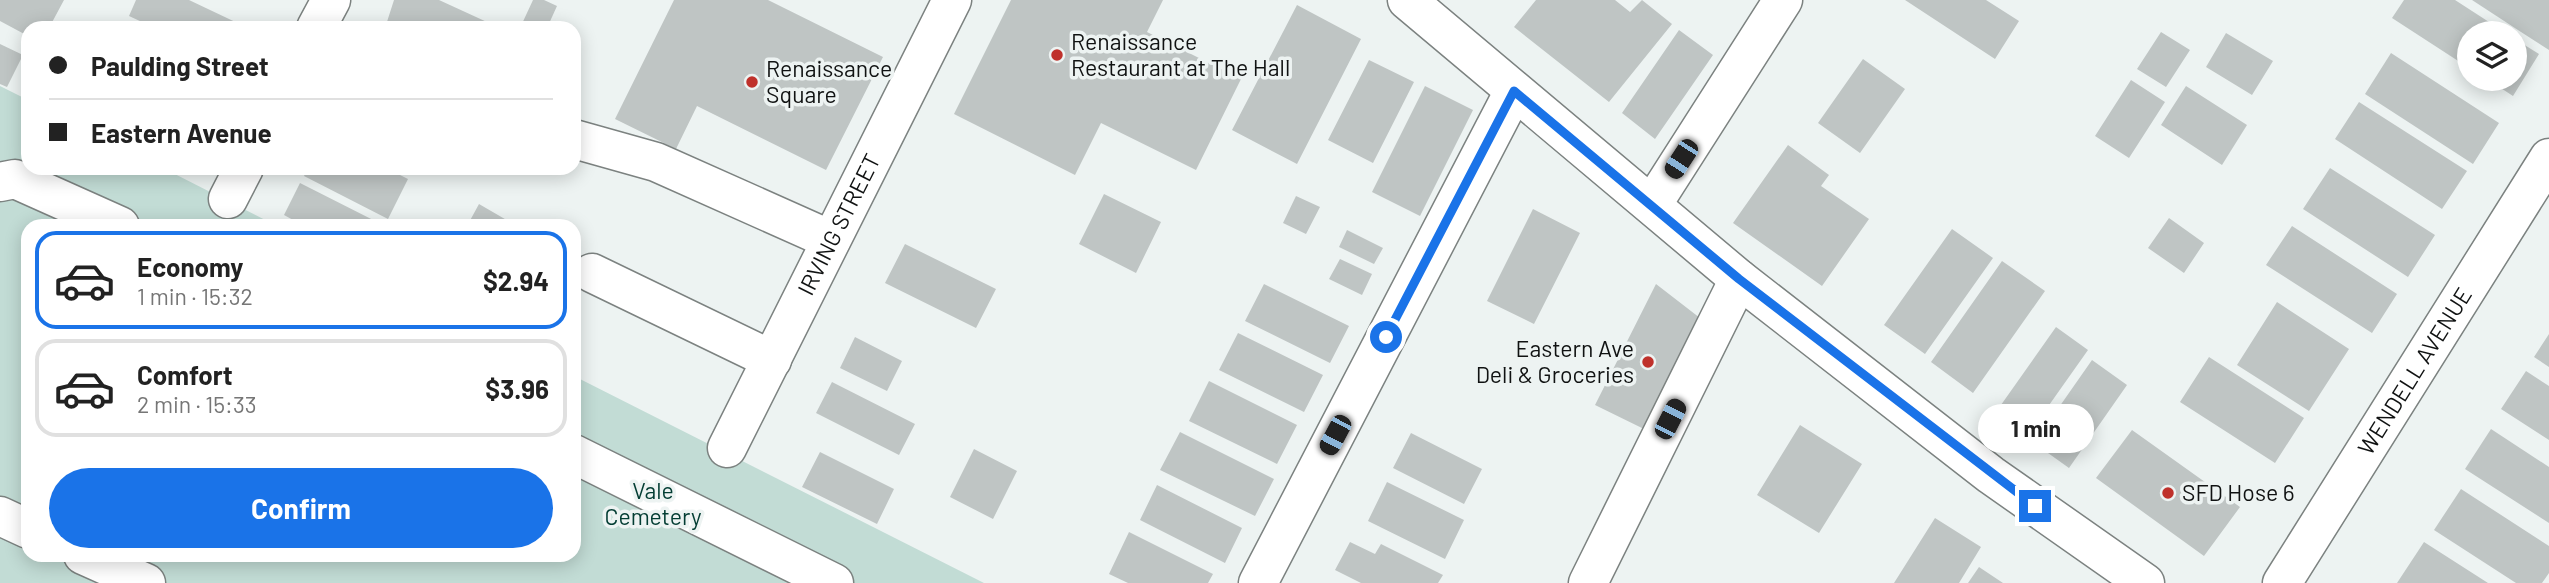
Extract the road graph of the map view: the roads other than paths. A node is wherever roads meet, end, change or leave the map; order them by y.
1 (952, 0) edge
2 (1406, 0) edge
3 (1783, 0) edge
4 (1514, 91) junction
5 (581, 141) edge
6 (2549, 158) edge
7 (0, 182) edge
8 (1652, 205) junction
9 (105, 219) edge
10 (831, 240) junction
11 (592, 273) dead end
12 (1739, 279) junction
13 (772, 360) junction
14 (727, 448) dead end
15 (581, 457) edge
16 (0, 516) edge
17 (21, 526) edge
18 (99, 562) edge
19 (146, 583) edge
20 (834, 583) edge
21 (1258, 583) edge
22 (1588, 583) edge
23 (2145, 583) edge
24 (2282, 583) edge

1 - 10 street, IRVING STREET
2 - 4 street
3 - 8 street
4 - 8 street
4 - 21 street
5 - 10 street
6 - 24 street, WENDELL AVENUE
7 - 9 street
8 - 12 street
10 - 13 street, IRVING STREET
11 - 13 street
12 - 22 street
12 - 23 street
13 - 14 street, IRVING STREET
15 - 20 street
16 - 17 street
18 - 19 street

